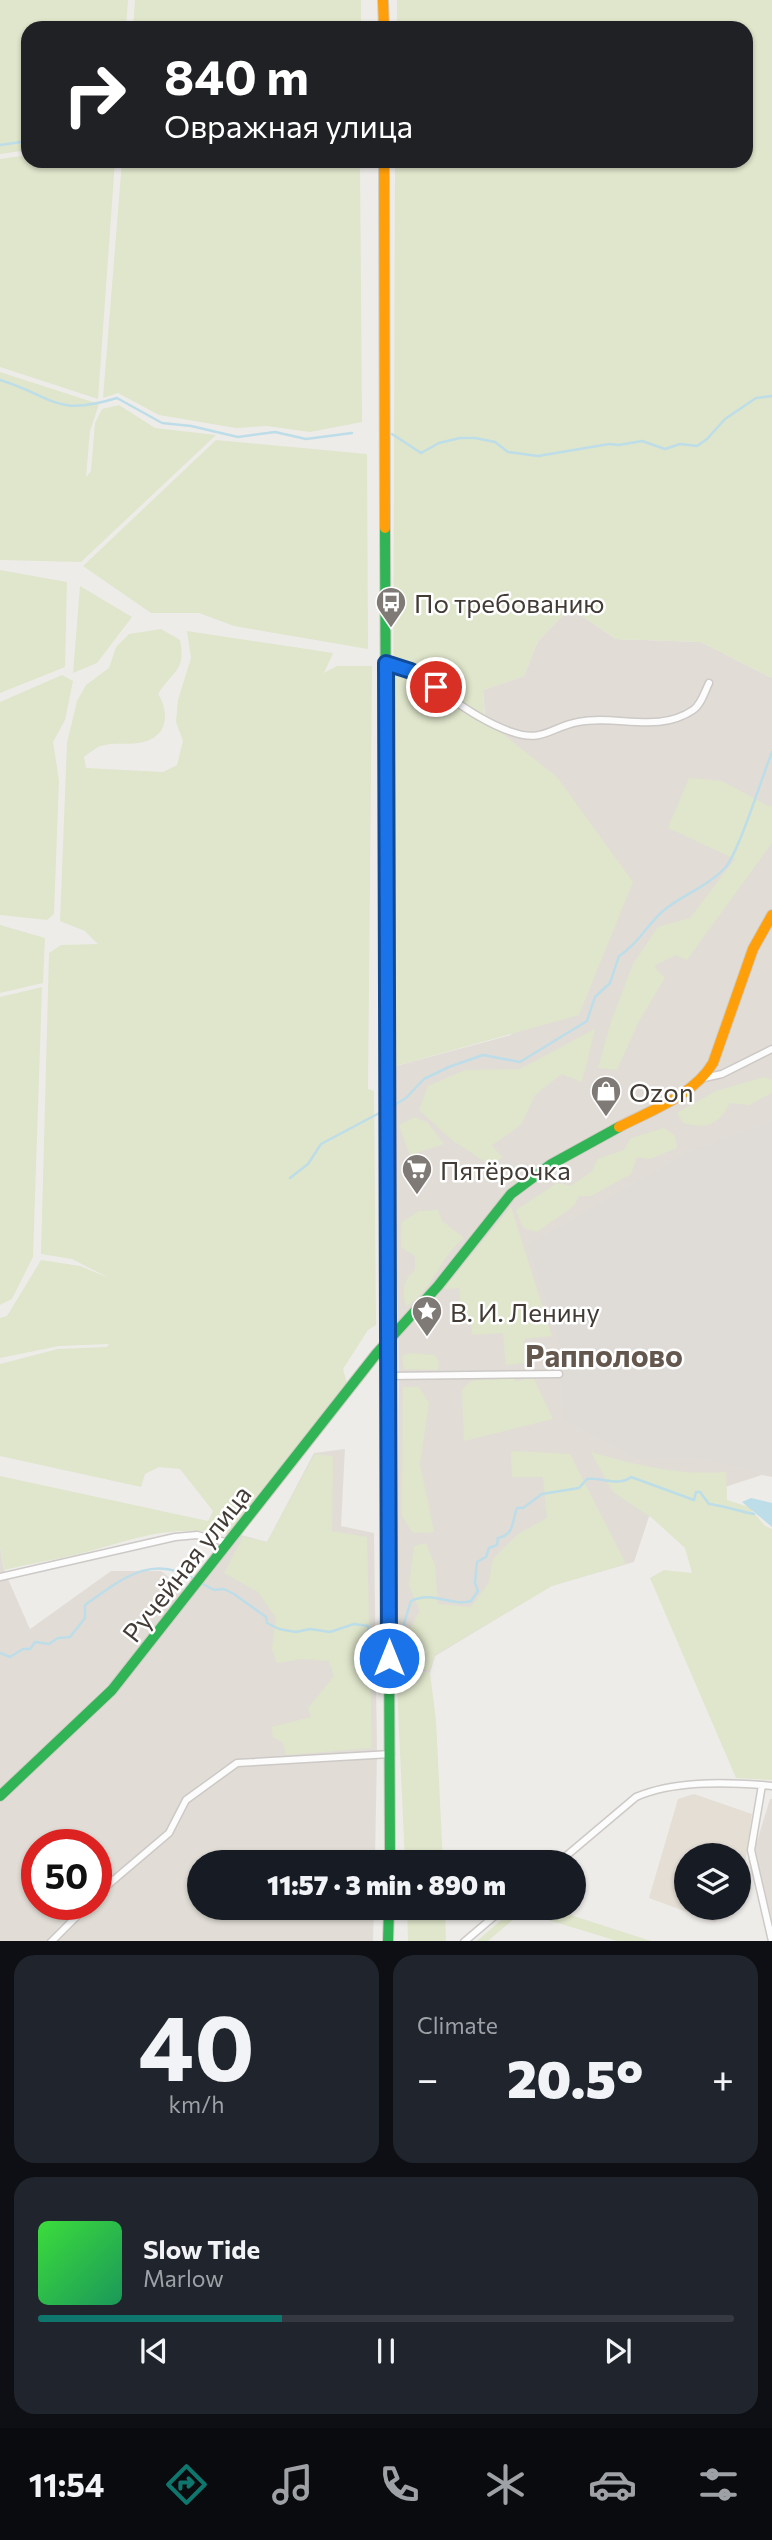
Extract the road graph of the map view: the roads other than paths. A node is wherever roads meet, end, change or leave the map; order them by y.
1 (383, 0) edge
2 (384, 21) edge
3 (384, 168) edge
4 (386, 663) junction
5 (709, 683) dead end
6 (772, 915) edge
7 (772, 1049) edge
8 (704, 1078) junction
9 (388, 1341) junction
10 (559, 1374) dead end
11 (388, 1376) junction
12 (229, 1543) junction
13 (0, 1577) edge
14 (391, 1754) junction
15 (762, 1785) junction
16 (772, 1786) edge
17 (0, 1796) edge
18 (390, 1850) edge
19 (573, 1850) edge
20 (112, 1882) edge
21 (772, 1895) edge
22 (762, 1897) junction
23 (73, 1920) edge
24 (389, 1920) edge
25 (489, 1920) edge
26 (51, 1941) edge
27 (388, 1941) edge
28 (464, 1941) edge
29 (772, 1941) edge

1 - 2 main road
3 - 4 main road
4 - 5 street
4 - 9 main road
6 - 8 main road
7 - 8 street
8 - 9 main road, Ручейная улица
9 - 11 main road
9 - 12 main road, Ручейная улица
10 - 11 street
11 - 14 main road
12 - 13 street
12 - 17 main road, Ручейная улица
14 - 18 main road
14 - 20 street
15 - 16 street
15 - 19 street
15 - 22 street
21 - 22 street
22 - 29 street
23 - 26 street
24 - 27 main road
25 - 28 street

